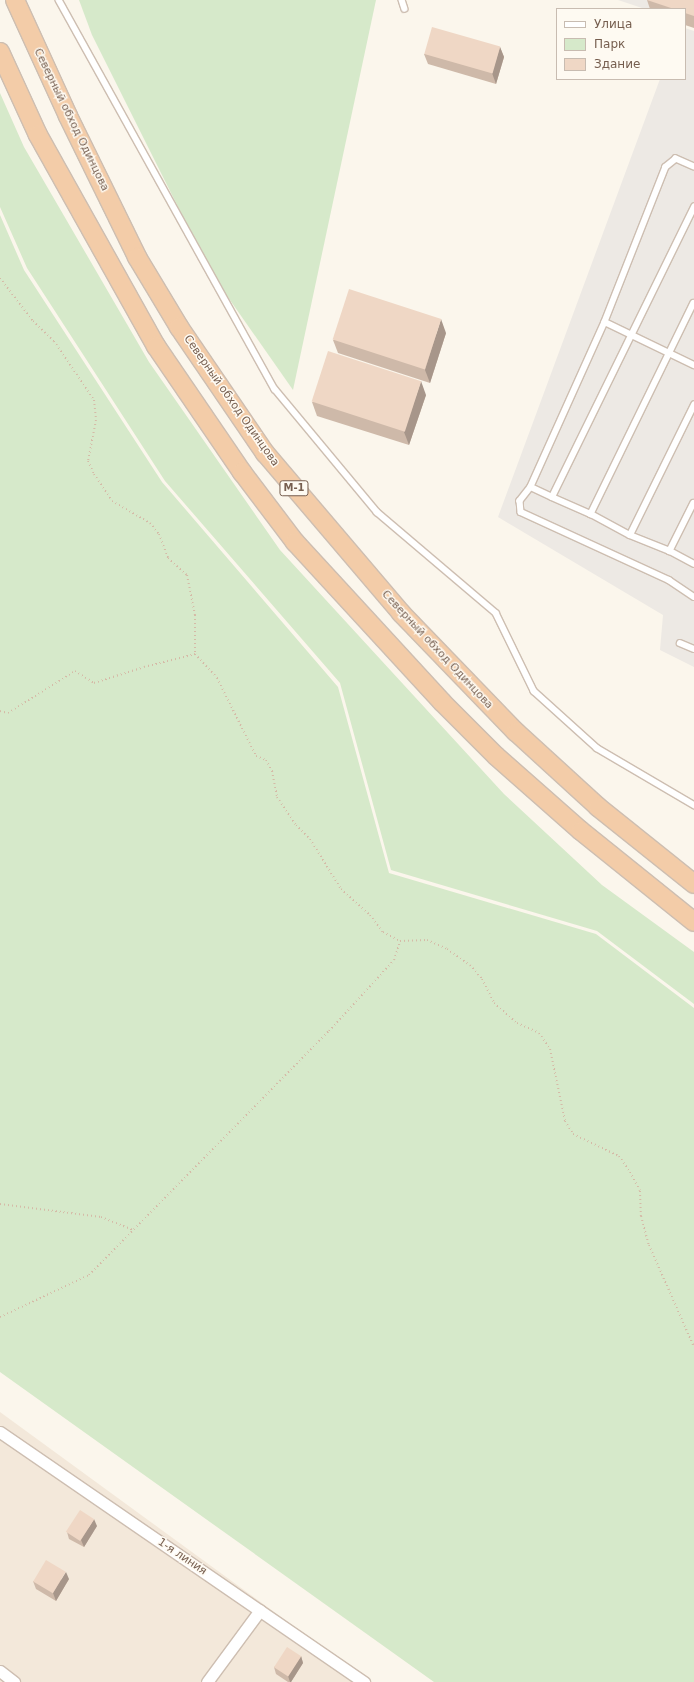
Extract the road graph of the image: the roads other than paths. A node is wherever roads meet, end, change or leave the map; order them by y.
1 (15, 0) edge
2 (59, 0) edge
3 (402, 0) edge
4 (406, 9) dead end
5 (0, 52) edge
6 (694, 167) edge
7 (694, 207) edge
8 (694, 303) edge
9 (605, 322) junction
10 (630, 335) junction
11 (670, 353) junction
12 (694, 365) edge
13 (694, 405) edge
14 (530, 488) junction
15 (552, 497) junction
16 (694, 503) edge
17 (591, 514) junction
18 (630, 535) junction
19 (670, 551) junction
20 (694, 564) edge
21 (694, 597) edge
22 (680, 643) dead end
23 (694, 649) edge
24 (694, 805) edge
25 (694, 884) edge
26 (694, 922) edge
27 (0, 1432) edge
28 (260, 1610) junction
29 (0, 1671) edge
30 (14, 1682) edge
31 (206, 1682) edge
32 (364, 1682) edge

1 - 25 highway, Северный обход Одинцова / М-1
2 - 24 lane
3 - 4 lane
5 - 26 highway, М-1
6 - 9 lane
7 - 10 lane
8 - 11 lane
9 - 10 lane
9 - 14 lane
10 - 11 lane
10 - 15 lane
11 - 12 lane
11 - 17 lane
13 - 18 lane
14 - 15 lane
14 - 21 lane
15 - 17 lane
16 - 19 lane
17 - 18 lane
18 - 19 lane
19 - 20 lane
22 - 23 lane
27 - 28 street, 1-я линия
28 - 31 street
28 - 32 street, 1-я линия
29 - 30 street

